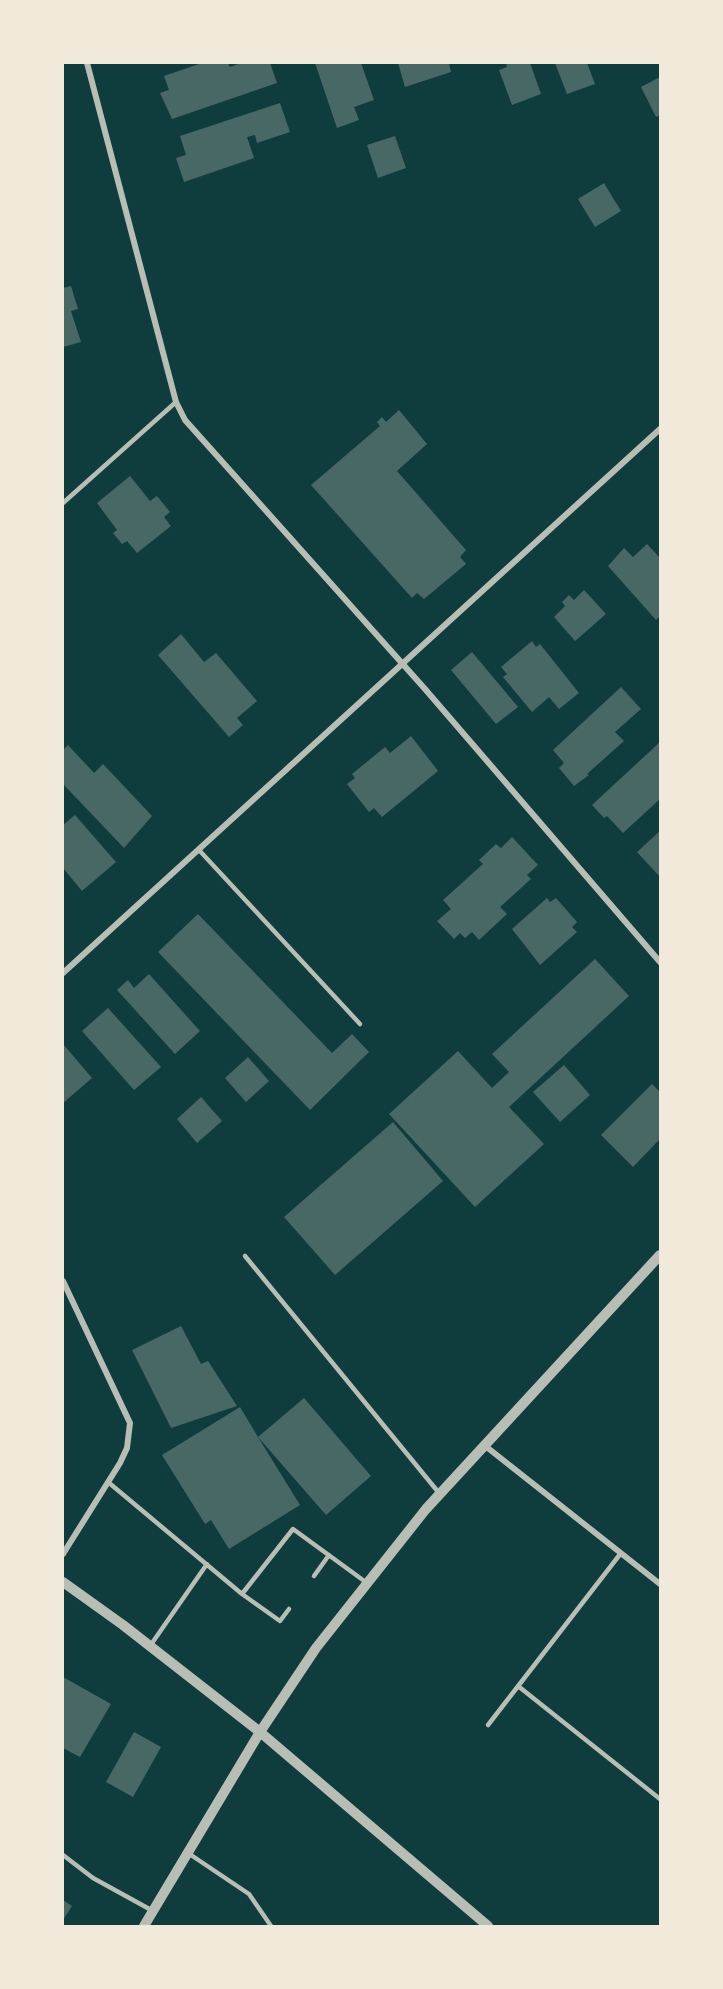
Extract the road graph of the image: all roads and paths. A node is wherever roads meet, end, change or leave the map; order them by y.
1 (87, 63) edge
2 (176, 402) junction
3 (660, 429) edge
4 (63, 503) edge
5 (402, 664) junction
6 (199, 850) junction
7 (660, 962) edge
8 (63, 973) edge
9 (360, 1024) dead end
10 (660, 1255) edge
11 (245, 1256) dead end
12 (63, 1281) edge
13 (484, 1444) junction
14 (108, 1482) junction
15 (439, 1493) junction
16 (621, 1553) junction
17 (63, 1554) edge
18 (329, 1555) junction
19 (207, 1564) junction
20 (314, 1576) dead end
21 (63, 1582) edge
22 (367, 1583) junction
23 (660, 1584) edge
24 (242, 1594) junction
25 (289, 1609) dead end
26 (150, 1646) junction
27 (518, 1686) junction
28 (488, 1725) dead end
29 (260, 1732) junction
30 (660, 1799) edge
31 (188, 1853) junction
32 (63, 1855) edge
33 (153, 1911) junction
34 (144, 1926) edge
35 (271, 1926) edge
36 (488, 1926) edge

1 - 2 street
2 - 4 lane
2 - 5 street
3 - 5 street
5 - 6 street
5 - 7 street
6 - 8 street
6 - 9 lane
10 - 13 street
11 - 15 lane
12 - 14 street
13 - 15 street
13 - 16 street
14 - 17 street
14 - 19 lane
15 - 22 street
16 - 23 street
16 - 27 lane
18 - 20 lane
18 - 22 lane
18 - 24 lane
19 - 24 lane
19 - 26 lane
21 - 26 street
22 - 29 street
24 - 25 lane
26 - 29 street
27 - 28 lane
27 - 30 lane
29 - 31 street
29 - 36 street
31 - 33 street
31 - 35 lane
32 - 33 lane
33 - 34 street

